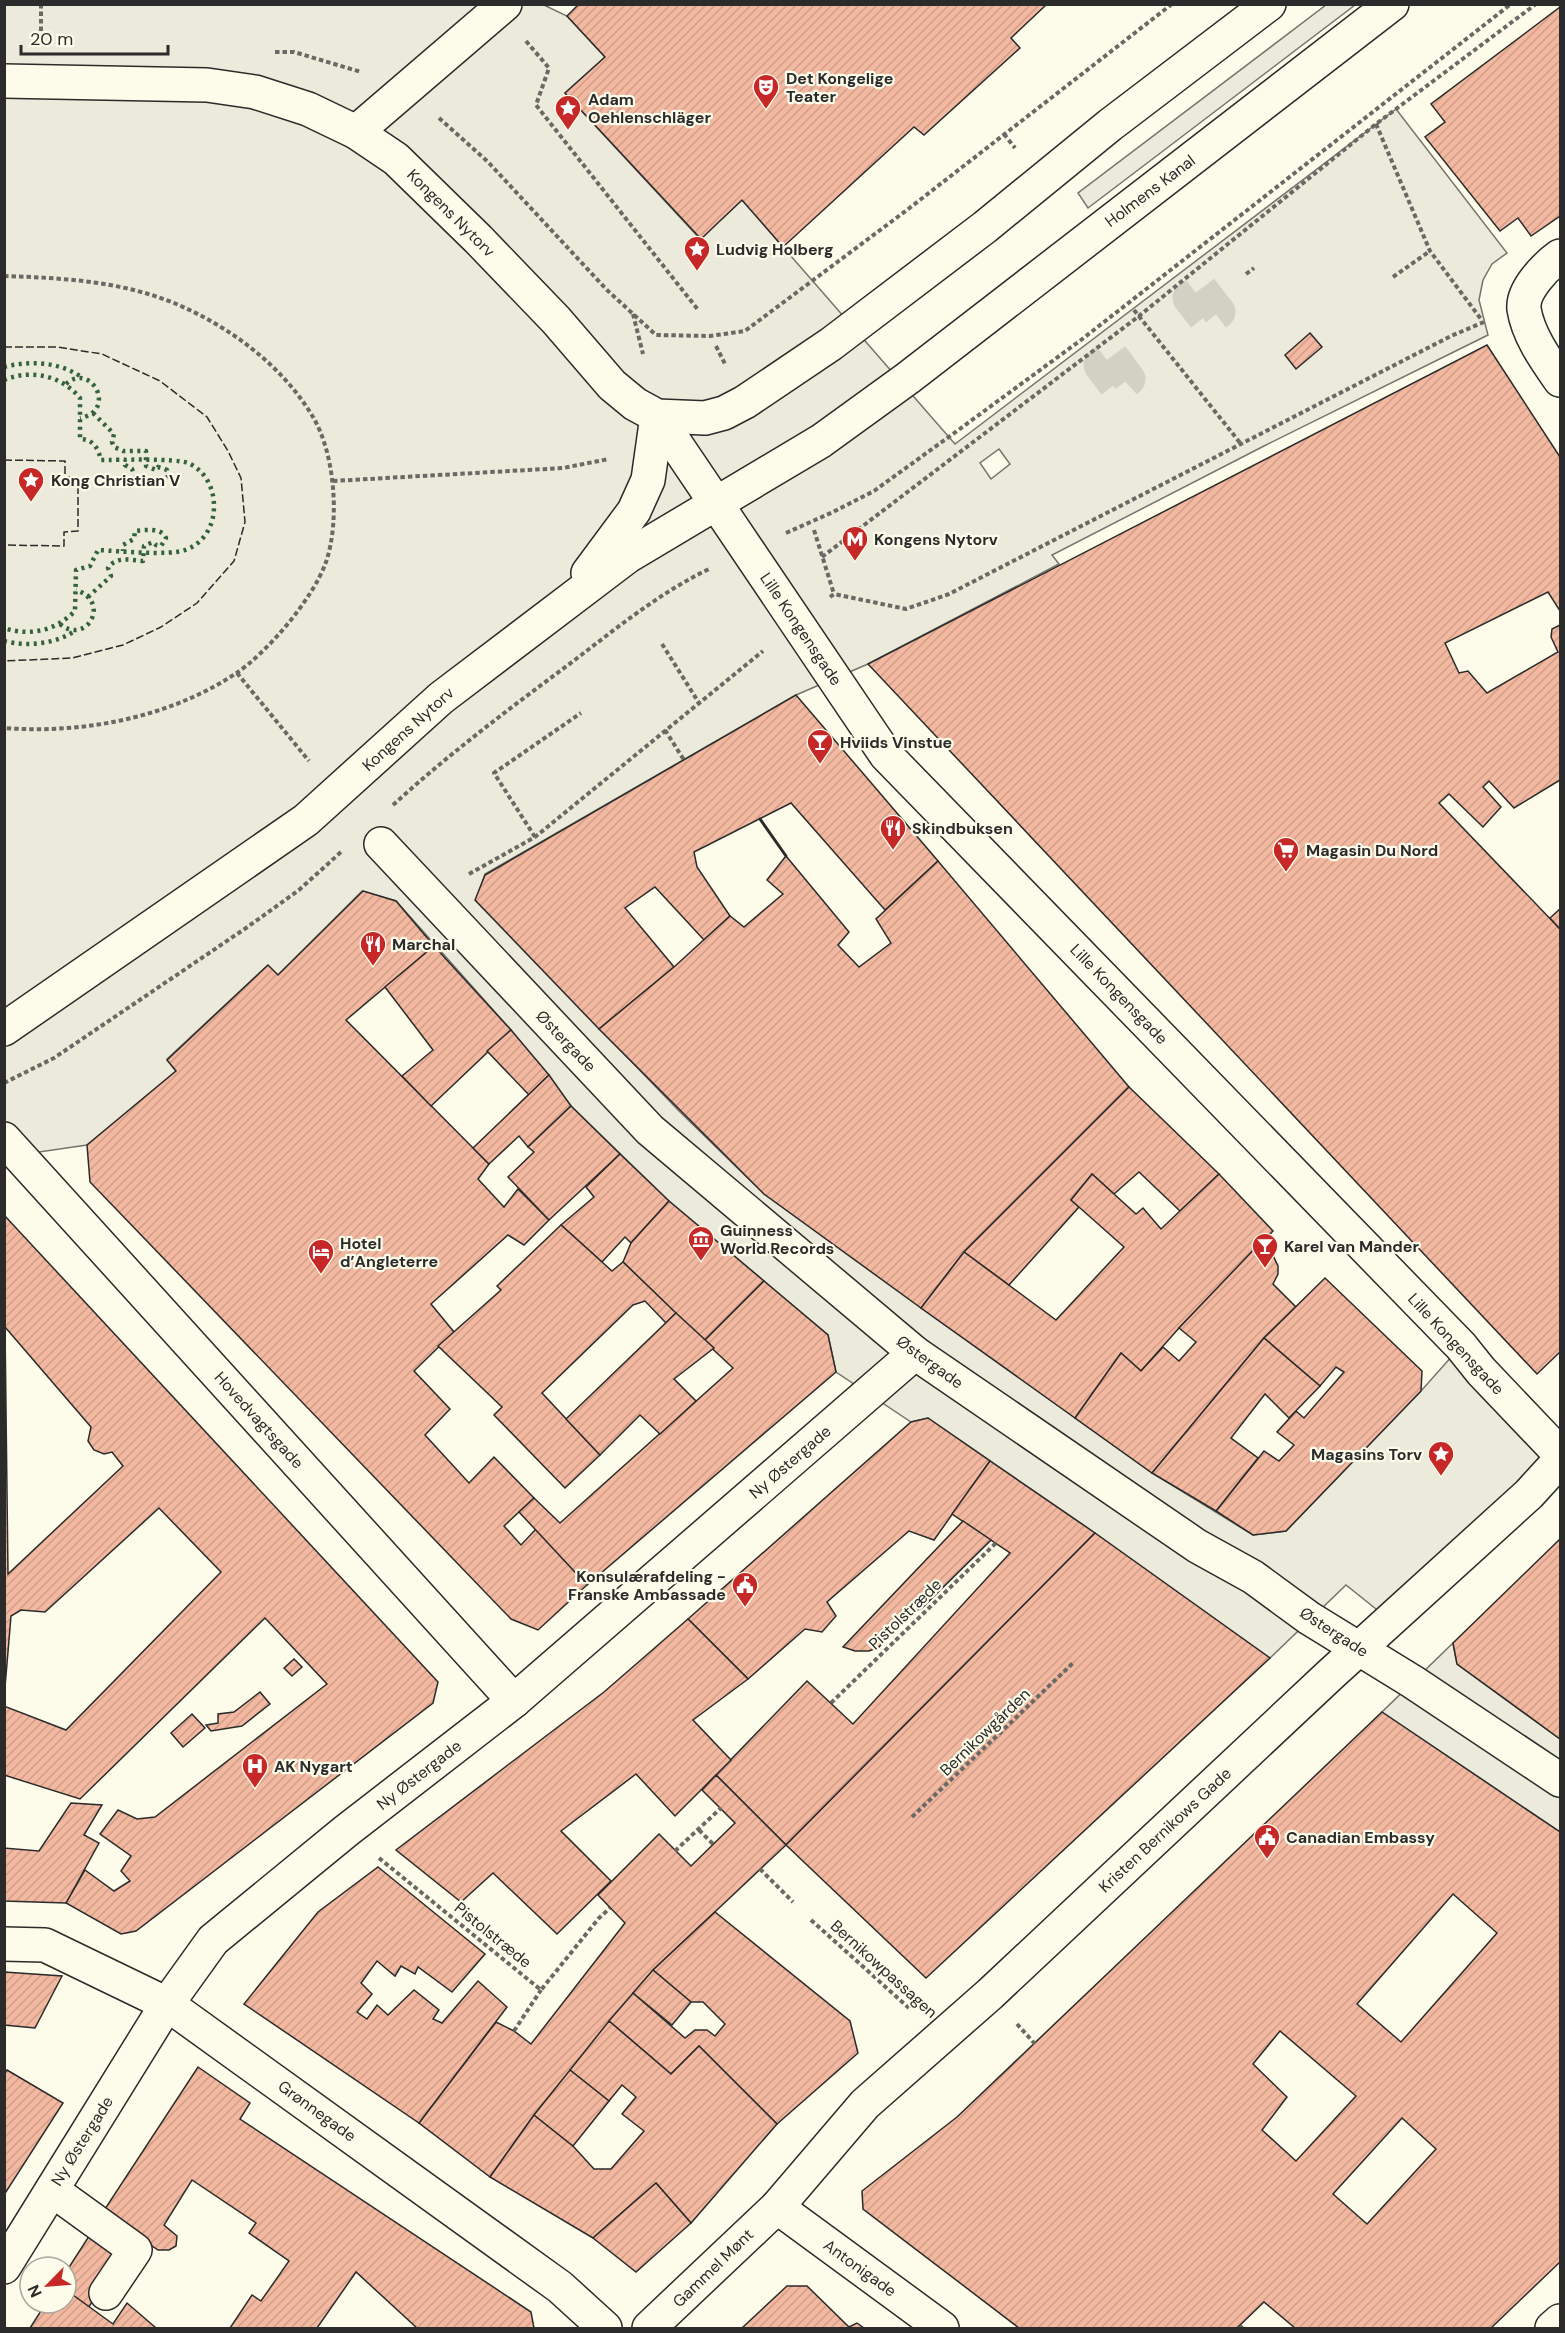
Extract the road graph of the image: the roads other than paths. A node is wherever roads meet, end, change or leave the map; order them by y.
1 (1269, 4) edge
2 (1392, 4) edge
3 (512, 19) edge
4 (4, 81) edge
5 (356, 132) junction
6 (1560, 256) edge
7 (908, 378) joint
8 (1560, 380) edge
9 (657, 416) junction
10 (716, 503) junction
11 (563, 605) junction
12 (381, 844) dead end
13 (4, 1029) edge
14 (4, 1139) edge
15 (915, 1353) junction
16 (1560, 1454) edge
17 (1560, 1460) edge
18 (1358, 1649) junction
19 (514, 1701) junction
20 (1560, 1780) edge
21 (4, 1944) edge
22 (167, 2004) junction
23 (52, 2190) junction
24 (777, 2206) junction
25 (4, 2266) edge
26 (106, 2293) dead end
27 (1560, 2321) edge
28 (605, 2328) edge
29 (649, 2328) edge
30 (942, 2328) edge
31 (1552, 2328) edge

1 - 9 street, Kongens Nytorv
2 - 7 street, Holmens Kanal
3 - 5 street
4 - 5 street, Kongens Nytorv
5 - 9 street, Kongens Nytorv
6 - 8 street
7 - 10 street, Kongens Nytorv
9 - 10 street, Lille Kongensgade
9 - 11 street
10 - 11 street, Kongens Nytorv
10 - 16 street, Lille Kongensgade
11 - 13 street, Kongens Nytorv
12 - 15 street, Østergade
14 - 19 street, Hovedvagtsgade
15 - 18 street, Østergade
15 - 19 street, Ny Østergade
17 - 18 street, Kristen Bernikows Gade
18 - 20 street, Østergade
18 - 24 street, Kristen Bernikows Gade
19 - 22 street, Ny Østergade
21 - 22 street, Grønnegade
22 - 23 street, Ny Østergade
22 - 28 street, Grønnegade
23 - 25 street, Ny Østergade
23 - 26 street
24 - 29 street, Gammel Mønt
24 - 30 street, Antonigade
27 - 31 street

